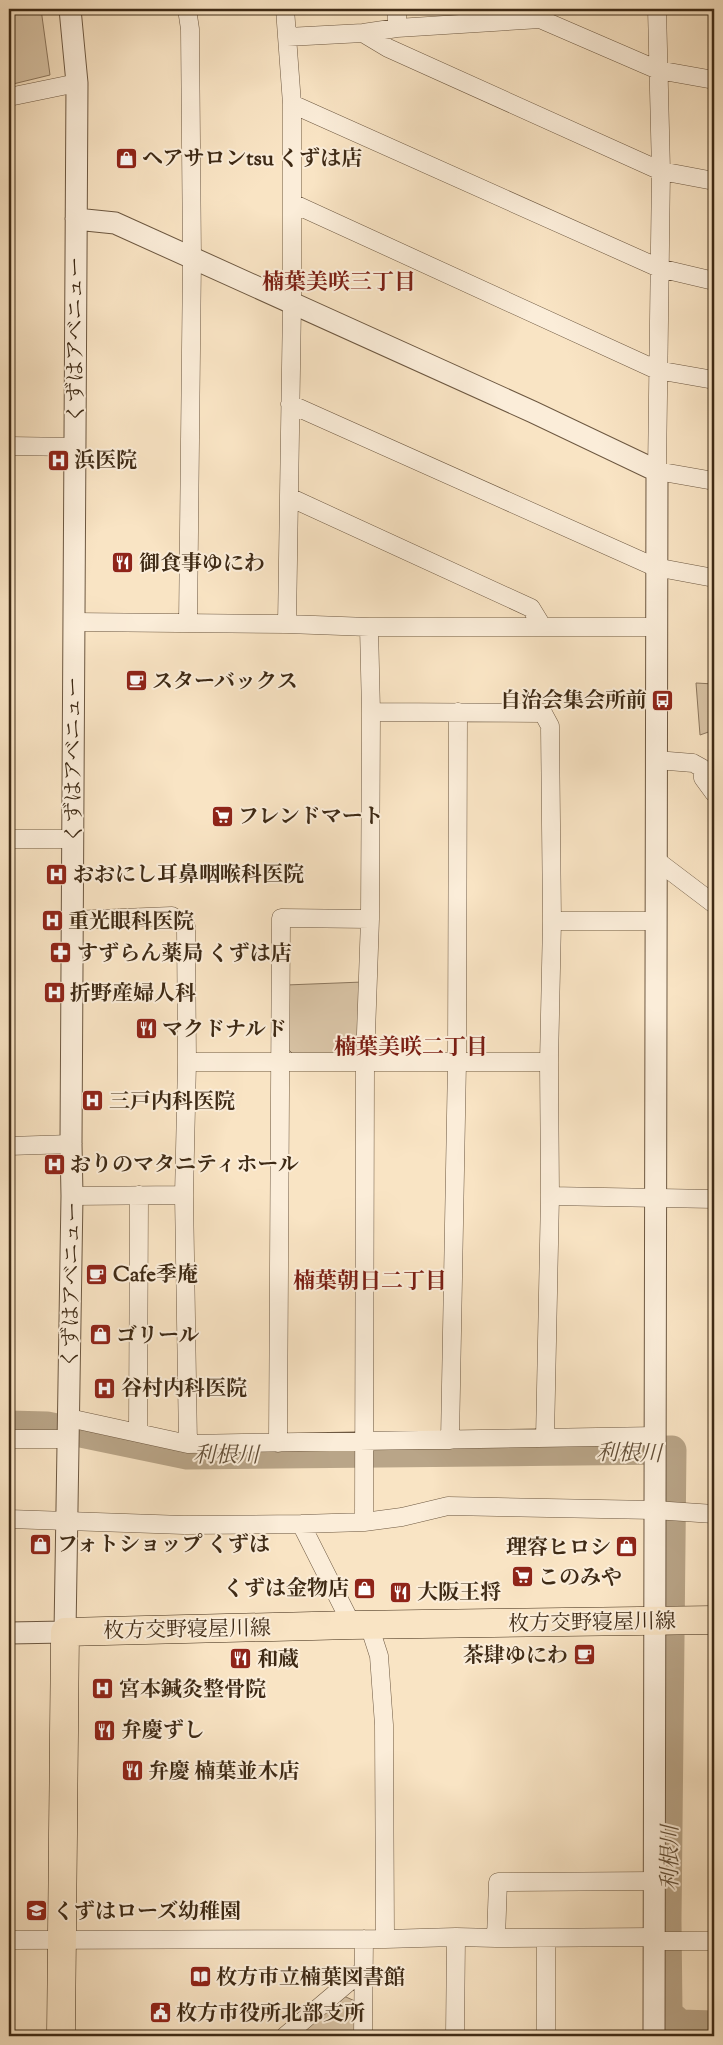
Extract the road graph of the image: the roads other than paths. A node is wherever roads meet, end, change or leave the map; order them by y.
1 (70, 9) edge
2 (187, 9) edge
3 (285, 9) edge
4 (397, 9) edge
5 (657, 9) edge
6 (397, 28) junction
7 (363, 33) junction
8 (287, 37) junction
9 (658, 70) junction
10 (714, 80) edge
11 (77, 83) junction
12 (9, 96) edge
13 (292, 104) junction
14 (661, 171) junction
15 (714, 181) edge
16 (292, 203) junction
17 (76, 219) junction
18 (192, 259) junction
19 (659, 268) junction
20 (714, 281) edge
21 (292, 304) junction
22 (657, 370) junction
23 (714, 380) edge
24 (290, 404) junction
25 (9, 446) edge
26 (74, 447) junction
27 (657, 471) junction
28 (714, 481) edge
29 (289, 497) junction
30 (655, 567) junction
31 (714, 578) edge
32 (74, 622) junction
33 (188, 623) junction
34 (288, 624) junction
35 (542, 626) junction
36 (370, 627) junction
37 (656, 627) junction
38 (371, 712) junction
39 (458, 712) junction
40 (656, 760) junction
41 (708, 766) edge
42 (714, 793) edge
43 (9, 839) edge
44 (72, 839) junction
45 (656, 860) junction
46 (714, 904) edge
47 (370, 919) junction
48 (72, 920) junction
49 (552, 921) junction
50 (656, 921) junction
51 (281, 1061) junction
52 (187, 1062) junction
53 (365, 1062) junction
54 (457, 1062) junction
55 (549, 1062) junction
56 (71, 1144) junction
57 (9, 1146) edge
58 (139, 1195) junction
59 (184, 1195) junction
60 (72, 1196) junction
61 (550, 1196) junction
62 (656, 1199) junction
63 (714, 1199) edge
64 (69, 1418) junction
65 (138, 1433) junction
66 (656, 1436) junction
67 (545, 1438) junction
68 (9, 1439) edge
69 (69, 1440) junction
70 (450, 1440) junction
71 (364, 1441) junction
72 (278, 1442) junction
73 (188, 1444) junction
74 (654, 1510) junction
75 (714, 1514) edge
76 (9, 1519) edge
77 (67, 1520) junction
78 (364, 1522) junction
79 (301, 1524) junction
80 (667, 1620) junction
81 (714, 1620) edge
82 (360, 1625) junction
83 (65, 1632) junction
84 (9, 1633) edge
85 (655, 1880) junction
86 (456, 1937) junction
87 (496, 1938) junction
88 (546, 1938) junction
89 (364, 1939) junction
90 (385, 1939) junction
91 (9, 1940) edge
92 (62, 1940) junction
93 (662, 1940) junction
94 (714, 1941) edge
95 (363, 1970) junction
96 (61, 2036) edge
97 (285, 2036) edge
98 (363, 2036) edge
99 (455, 2036) edge
100 (546, 2036) edge
101 (654, 2036) edge

1 - 11 street, くずはアベニュー
2 - 18 street
3 - 8 street
4 - 6 street
5 - 9 street
6 - 7 street
6 - 9 street
7 - 8 street
7 - 14 street
8 - 13 street
9 - 10 street
9 - 14 street
11 - 12 street
11 - 17 street, くずはアベニュー
13 - 16 street
13 - 19 street
14 - 15 street
14 - 19 street
16 - 21 street
16 - 22 street
17 - 18 street
17 - 26 street, くずはアベニュー
18 - 21 street
18 - 33 street
19 - 20 street
19 - 22 street
21 - 24 street
21 - 27 street
22 - 23 street
22 - 27 street
24 - 29 street
24 - 30 street
25 - 26 street
26 - 32 street, くずはアベニュー
27 - 28 street
27 - 30 street
29 - 34 street
29 - 35 street
30 - 31 street
30 - 37 street
32 - 33 street
32 - 44 street, くずはアベニュー
33 - 34 street
34 - 36 street
35 - 36 street
35 - 37 street
36 - 38 street
37 - 40 street
38 - 39 street
38 - 47 street
39 - 49 street
39 - 54 street
40 - 41 street
40 - 45 street
41 - 42 street
43 - 44 street
44 - 48 street, くずはアベニュー
45 - 46 street
45 - 50 street
47 - 51 street
47 - 53 street
48 - 52 street
48 - 56 street, くずはアベニュー
49 - 50 street
49 - 55 street
50 - 62 street
51 - 52 street
51 - 53 street
51 - 72 street
52 - 59 street
53 - 54 street
53 - 71 street
54 - 55 street
54 - 70 street
55 - 61 street
56 - 57 street
56 - 60 street, くずはアベニュー
58 - 59 street
58 - 60 street
58 - 65 street
59 - 73 street
60 - 64 street, くずはアベニュー
61 - 62 street
61 - 67 street
62 - 63 street
62 - 66 street
64 - 65 street
64 - 69 street, くずはアベニュー
65 - 73 street
66 - 67 street
66 - 74 street
67 - 70 street
68 - 69 street
69 - 77 street, くずはアベニュー
70 - 71 street
71 - 72 street
71 - 78 street
72 - 73 street
74 - 75 street
74 - 78 street
74 - 80 street
76 - 77 street
77 - 79 street
77 - 83 street, くずはアベニュー
78 - 79 street
79 - 82 street
80 - 81 main road, 枚方交野寝屋川線
80 - 82 main road, 枚方交野寝屋川線
80 - 85 street
82 - 83 main road, 枚方交野寝屋川線
82 - 90 street
83 - 84 street
83 - 92 main road
85 - 87 street
85 - 93 street
86 - 87 street
86 - 90 street
86 - 99 street
87 - 88 street
88 - 93 street
88 - 100 street
89 - 90 street
89 - 92 street
89 - 95 street
91 - 92 street
92 - 96 main road
93 - 94 street
93 - 101 street
95 - 97 street
95 - 98 street

